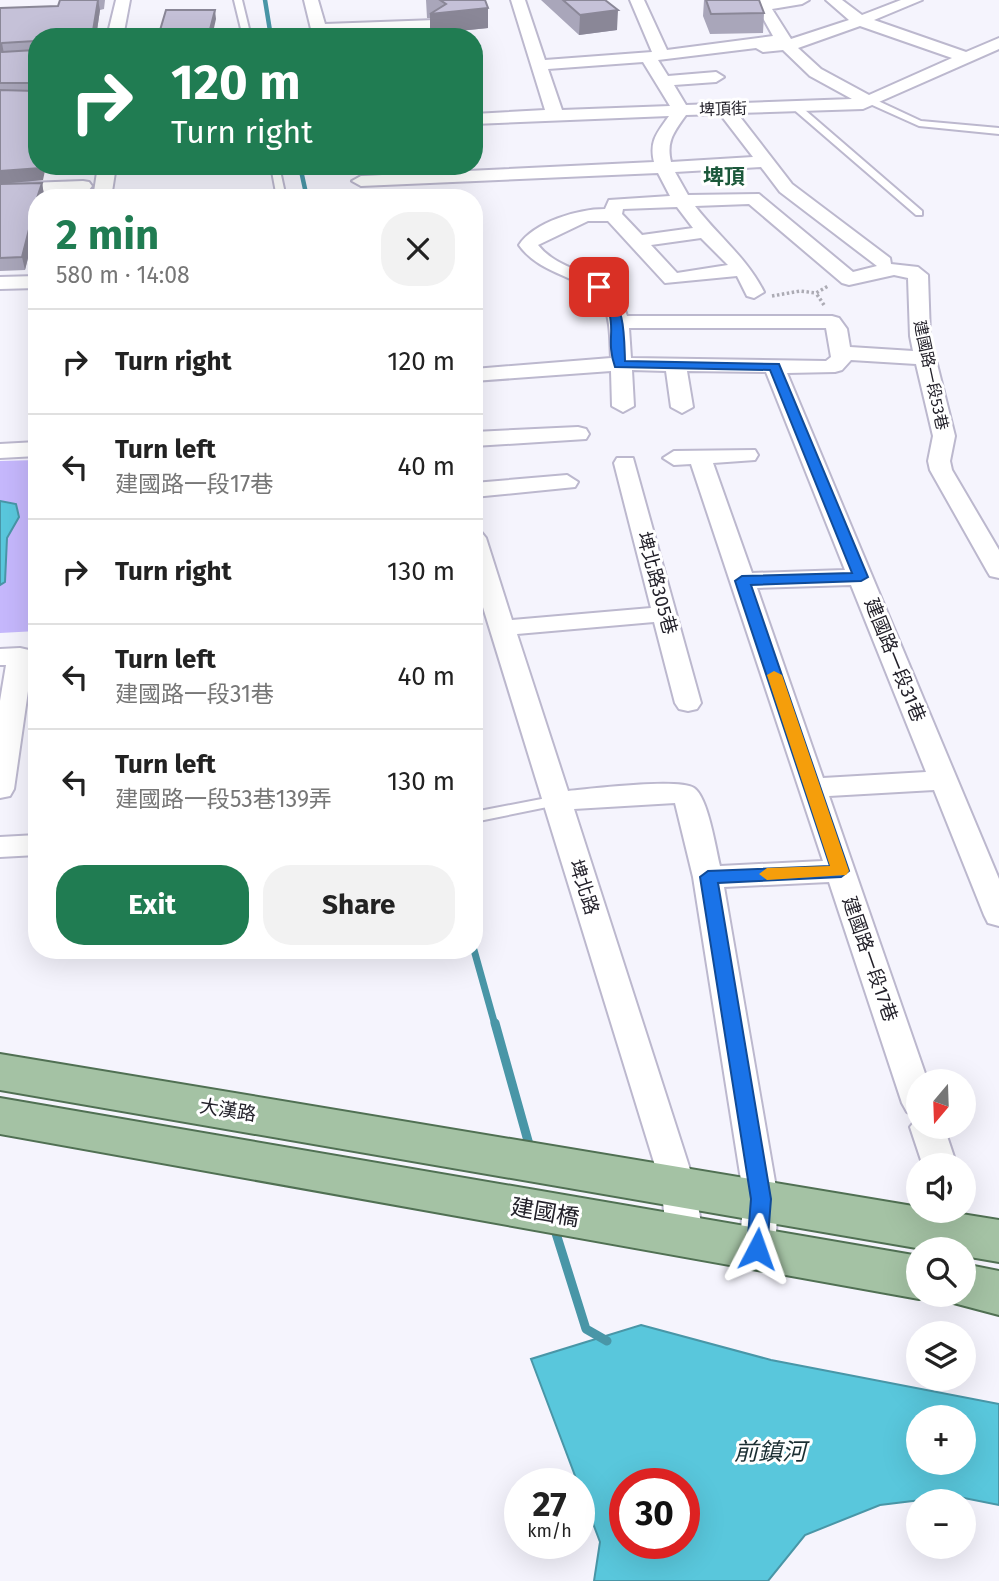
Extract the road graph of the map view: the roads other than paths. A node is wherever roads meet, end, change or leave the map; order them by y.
1 (123, 0) edge
2 (238, 0) edge
3 (311, 0) edge
4 (518, 0) edge
5 (638, 0) edge
6 (802, 0) edge
7 (833, 0) edge
8 (915, 0) edge
9 (762, 3) edge
10 (859, 20) junction
11 (436, 25) edge
12 (118, 28) edge
13 (245, 28) edge
14 (319, 28) edge
15 (392, 28) edge
16 (783, 43) junction
17 (999, 43) edge
18 (654, 56) junction
19 (967, 58) junction
20 (537, 65) junction
21 (716, 77) dead end
22 (663, 81) junction
23 (873, 102) junction
24 (795, 106) junction
25 (725, 109) junction
26 (681, 110) junction
27 (555, 115) junction
28 (483, 118) edge
29 (999, 131) edge
30 (766, 162) junction
31 (664, 168) junction
32 (362, 182) edge
33 (0, 189) edge
34 (28, 190) edge
35 (682, 201) junction
36 (919, 213) dead end
37 (613, 215) junction
38 (705, 232) junction
39 (638, 241) junction
40 (883, 262) dead end
41 (743, 269) junction
42 (28, 282) edge
43 (0, 283) edge
44 (754, 292) road end
45 (619, 322) junction
46 (841, 353) junction
47 (925, 358) junction
48 (619, 364) junction
49 (676, 365) junction
50 (774, 367) junction
51 (483, 373) edge
52 (624, 406) dead end
53 (681, 407) dead end
54 (578, 434) dead end
55 (483, 439) edge
56 (28, 449) edge
57 (0, 451) edge
58 (747, 455) dead end
59 (625, 463) dead end
60 (567, 482) dead end
61 (483, 489) edge
62 (483, 565) edge
63 (999, 571) edge
64 (861, 577) junction
65 (742, 581) junction
66 (665, 614) junction
67 (504, 628) junction
68 (0, 657) edge
69 (688, 703) dead end
70 (944, 780) junction
71 (813, 788) junction
72 (0, 789) edge
73 (557, 801) junction
74 (483, 816) edge
75 (28, 845) edge
76 (0, 847) edge
77 (841, 871) junction
78 (708, 877) junction
79 (999, 915) edge
80 (908, 1069) edge
81 (0, 1072) edge
82 (0, 1116) edge
83 (662, 1182) junction
84 (761, 1199) junction
85 (973, 1229) edge
86 (664, 1233) junction
87 (757, 1249) junction
88 (906, 1276) edge
89 (976, 1288) edge
90 (999, 1293) edge

1 - 12 street
2 - 13 lane
3 - 14 street
4 - 20 street
5 - 18 street
6 - 9 street
7 - 10 street
8 - 10 street
9 - 16 street
10 - 16 street
10 - 19 street
11 - 15 street
16 - 18 street
16 - 23 street
17 - 19 street, 埤頂街
18 - 20 street
18 - 22 street
19 - 23 street, 埤頂街
20 - 27 street
21 - 22 street
22 - 26 street
23 - 24 street, 埤頂街
23 - 29 lane
24 - 25 street, 埤頂街
24 - 36 lane
25 - 26 street, 埤頂街
25 - 30 street
26 - 27 street, 埤頂街
26 - 31 street
27 - 28 street, 埤頂街
30 - 31 street
30 - 40 street
31 - 32 street
31 - 35 street
33 - 34 street
35 - 37 street
35 - 38 street
35 - 47 street, 建國路一段53巷
37 - 39 street
37 - 45 street
38 - 39 street
38 - 41 street
39 - 41 street
41 - 44 street
42 - 43 street
45 - 46 street
45 - 48 street
46 - 47 street
46 - 50 street
47 - 63 street, 建國路一段53巷
48 - 49 street
48 - 51 street
48 - 52 street
49 - 50 street
49 - 53 street
50 - 64 street, 建國路一段31巷
54 - 55 street
56 - 57 street
58 - 65 street, 建國路一段17巷
59 - 66 street, 埤北路305巷
60 - 61 street
62 - 67 street, 埤北路
64 - 65 street
64 - 70 street, 建國路一段31巷
65 - 71 street, 建國路一段17巷
66 - 67 street
66 - 69 street, 埤北路305巷
67 - 73 street, 埤北路
68 - 72 street
70 - 71 street
70 - 79 street, 建國路一段31巷
71 - 77 street, 建國路一段17巷
73 - 74 lane
73 - 78 street
73 - 83 street, 埤北路
75 - 76 street
77 - 78 street
77 - 80 street, 建國路一段17巷
78 - 84 street
81 - 83 main road, 大漢路
82 - 86 main road, 建國橋
83 - 84 main road
83 - 86 street, 埤北路
84 - 85 main road
84 - 87 street
86 - 87 main road, 建國橋
87 - 88 main road, 建國橋
89 - 90 main road

